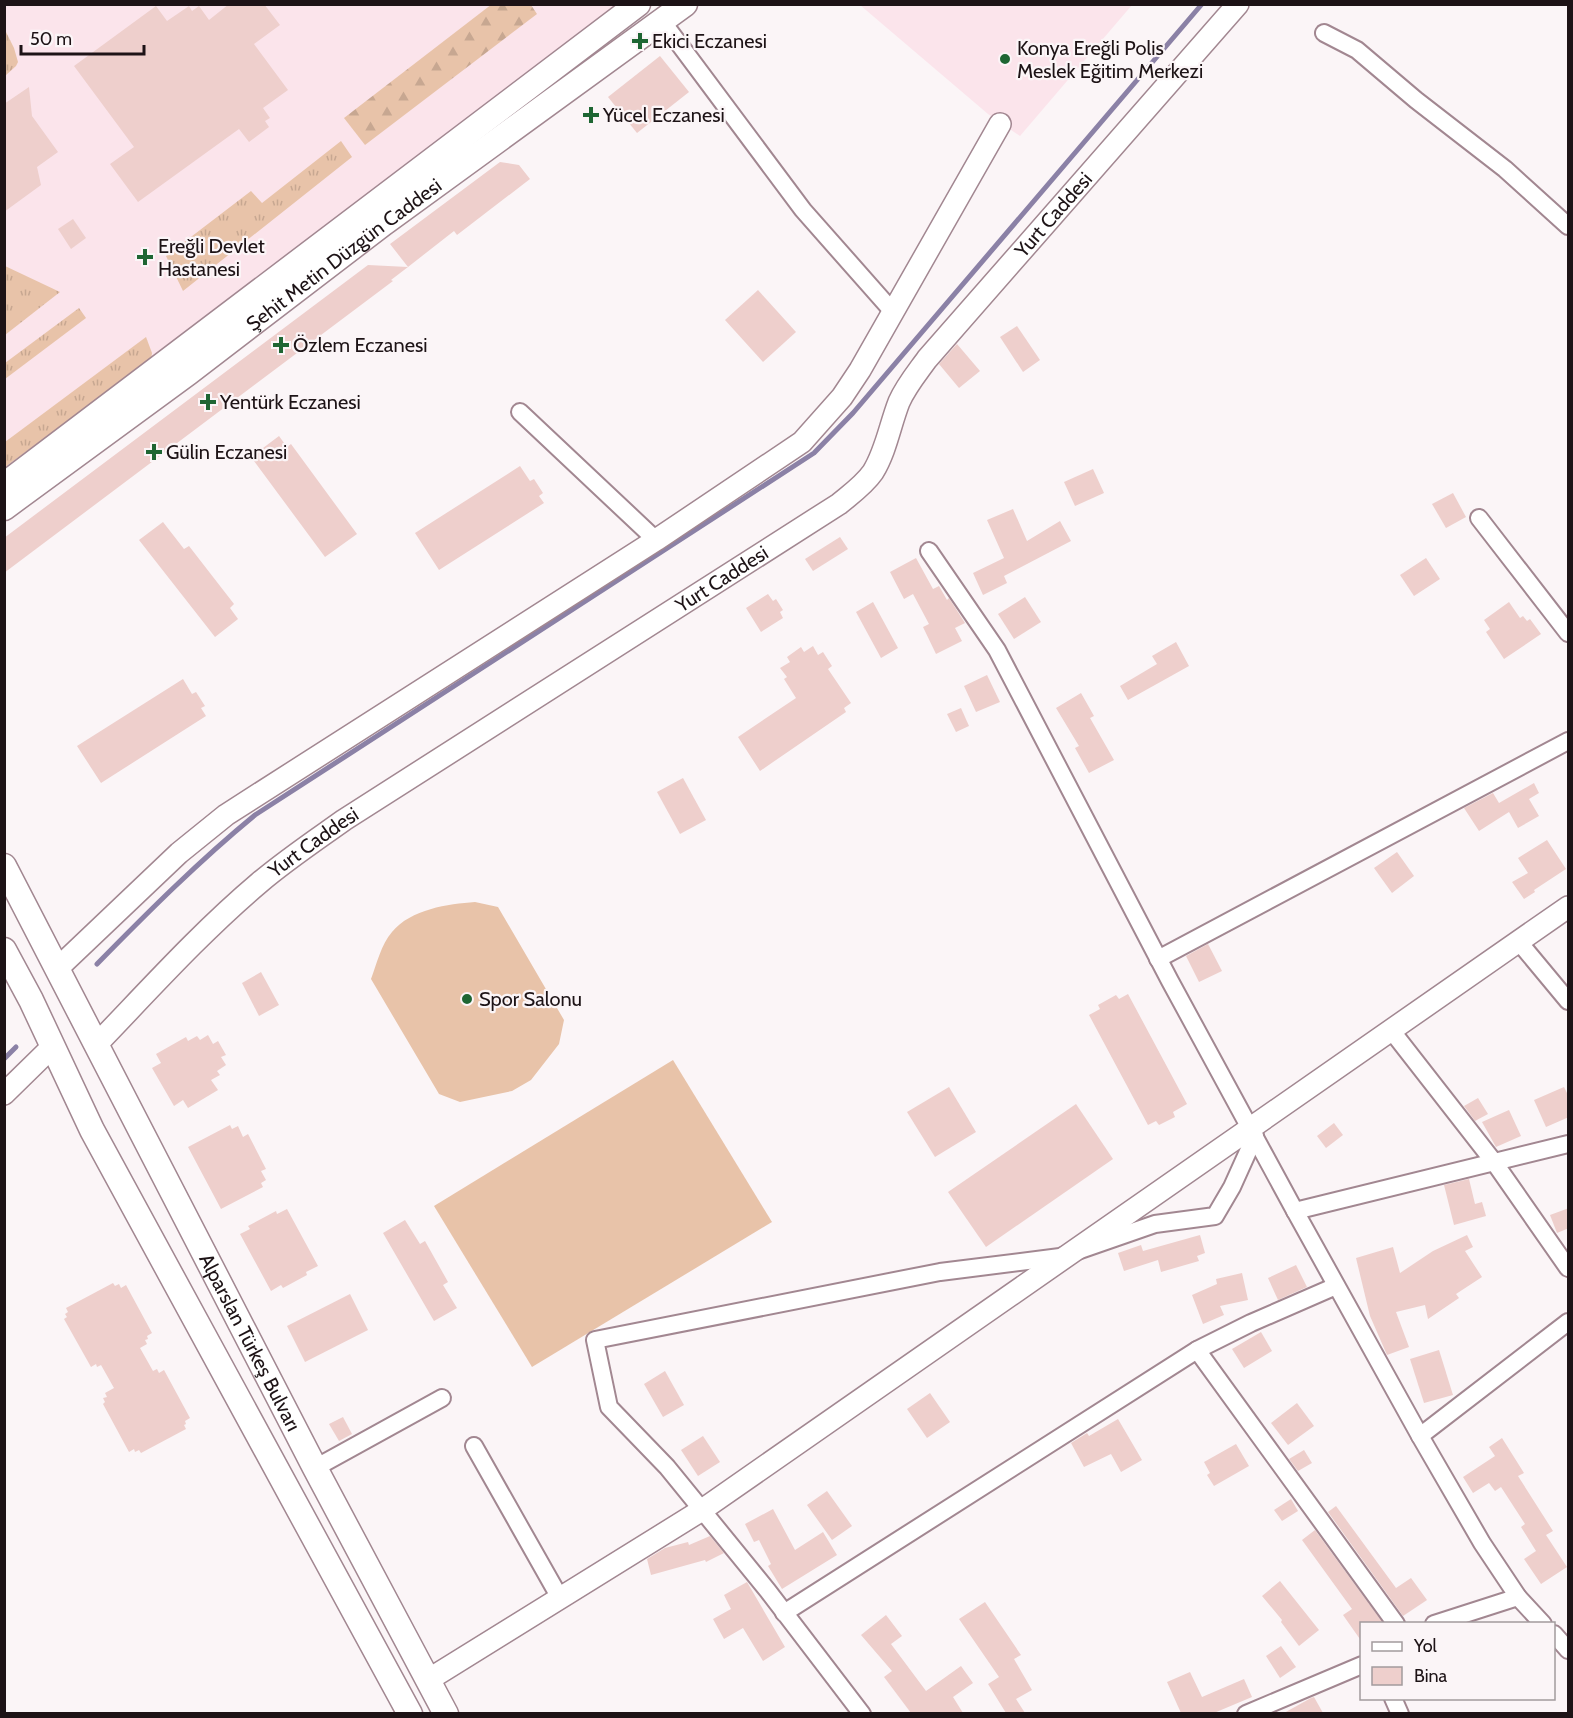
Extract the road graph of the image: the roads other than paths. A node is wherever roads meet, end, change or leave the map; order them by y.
1 (638, 4) edge
2 (685, 4) edge
3 (1238, 4) edge
4 (663, 21) junction
5 (1324, 33) dead end
6 (1000, 124) dead end
7 (1569, 226) edge
8 (894, 313) junction
9 (520, 412) dead end
10 (4, 485) edge
11 (4, 508) edge
12 (1479, 518) dead end
13 (656, 540) junction
14 (929, 551) dead end
15 (1569, 633) edge
16 (1569, 741) edge
17 (4, 866) edge
18 (1569, 907) edge
19 (1519, 942) junction
20 (4, 950) edge
21 (1158, 959) junction
22 (58, 968) junction
23 (1569, 1001) edge
24 (1391, 1030) junction
25 (96, 1045) junction
26 (53, 1046) junction
27 (4, 1094) edge
28 (1252, 1132) junction
29 (1569, 1144) edge
30 (1494, 1162) junction
31 (1295, 1211) junction
32 (1069, 1254) junction
33 (1569, 1268) edge
34 (1336, 1286) junction
35 (1569, 1322) edge
36 (1197, 1350) junction
37 (442, 1398) dead end
38 (1420, 1436) junction
39 (474, 1446) dead end
40 (315, 1468) junction
41 (702, 1510) junction
42 (1518, 1596) junction
43 (560, 1598) junction
44 (784, 1612) junction
45 (1395, 1622) edge
46 (1437, 1622) edge
47 (1542, 1622) edge
48 (1555, 1635) edge
49 (1569, 1650) edge
50 (1360, 1666) edge
51 (428, 1680) junction
52 (410, 1713) edge
53 (446, 1713) edge
54 (862, 1713) edge
55 (1246, 1713) edge

1 - 10 main road, Şehit Metin Düzgün Caddesi
2 - 4 main road, Şehit Metin Düzgün Caddesi
3 - 25 street, Yurt Caddesi
4 - 8 street
4 - 11 main road, Şehit Metin Düzgün Caddesi
5 - 7 street
6 - 8 street
8 - 13 street
9 - 13 street
12 - 15 street
13 - 22 street
14 - 21 street
16 - 21 street
17 - 22 main road, Alparslan Türkeş Bulvarı
18 - 19 street
19 - 23 street
19 - 24 street
20 - 26 main road
21 - 28 street
22 - 25 main road, Alparslan Türkeş Bulvarı
24 - 28 street
24 - 30 street
25 - 40 main road, Alparslan Türkeş Bulvarı
26 - 27 street
26 - 52 main road
28 - 31 street
28 - 32 street
28 - 32 street
29 - 30 street
30 - 31 street
30 - 33 street
31 - 34 street
32 - 41 street
32 - 41 street
34 - 36 street
34 - 38 street
35 - 38 street
36 - 44 street
36 - 45 street
37 - 40 street
38 - 42 street
39 - 43 street
40 - 51 main road, Alparslan Türkeş Bulvarı
41 - 43 street
41 - 44 street
42 - 46 street
42 - 47 street
43 - 51 street
44 - 54 street
48 - 49 street
50 - 55 street
51 - 53 main road, Alparslan Türkeş Bulvarı

